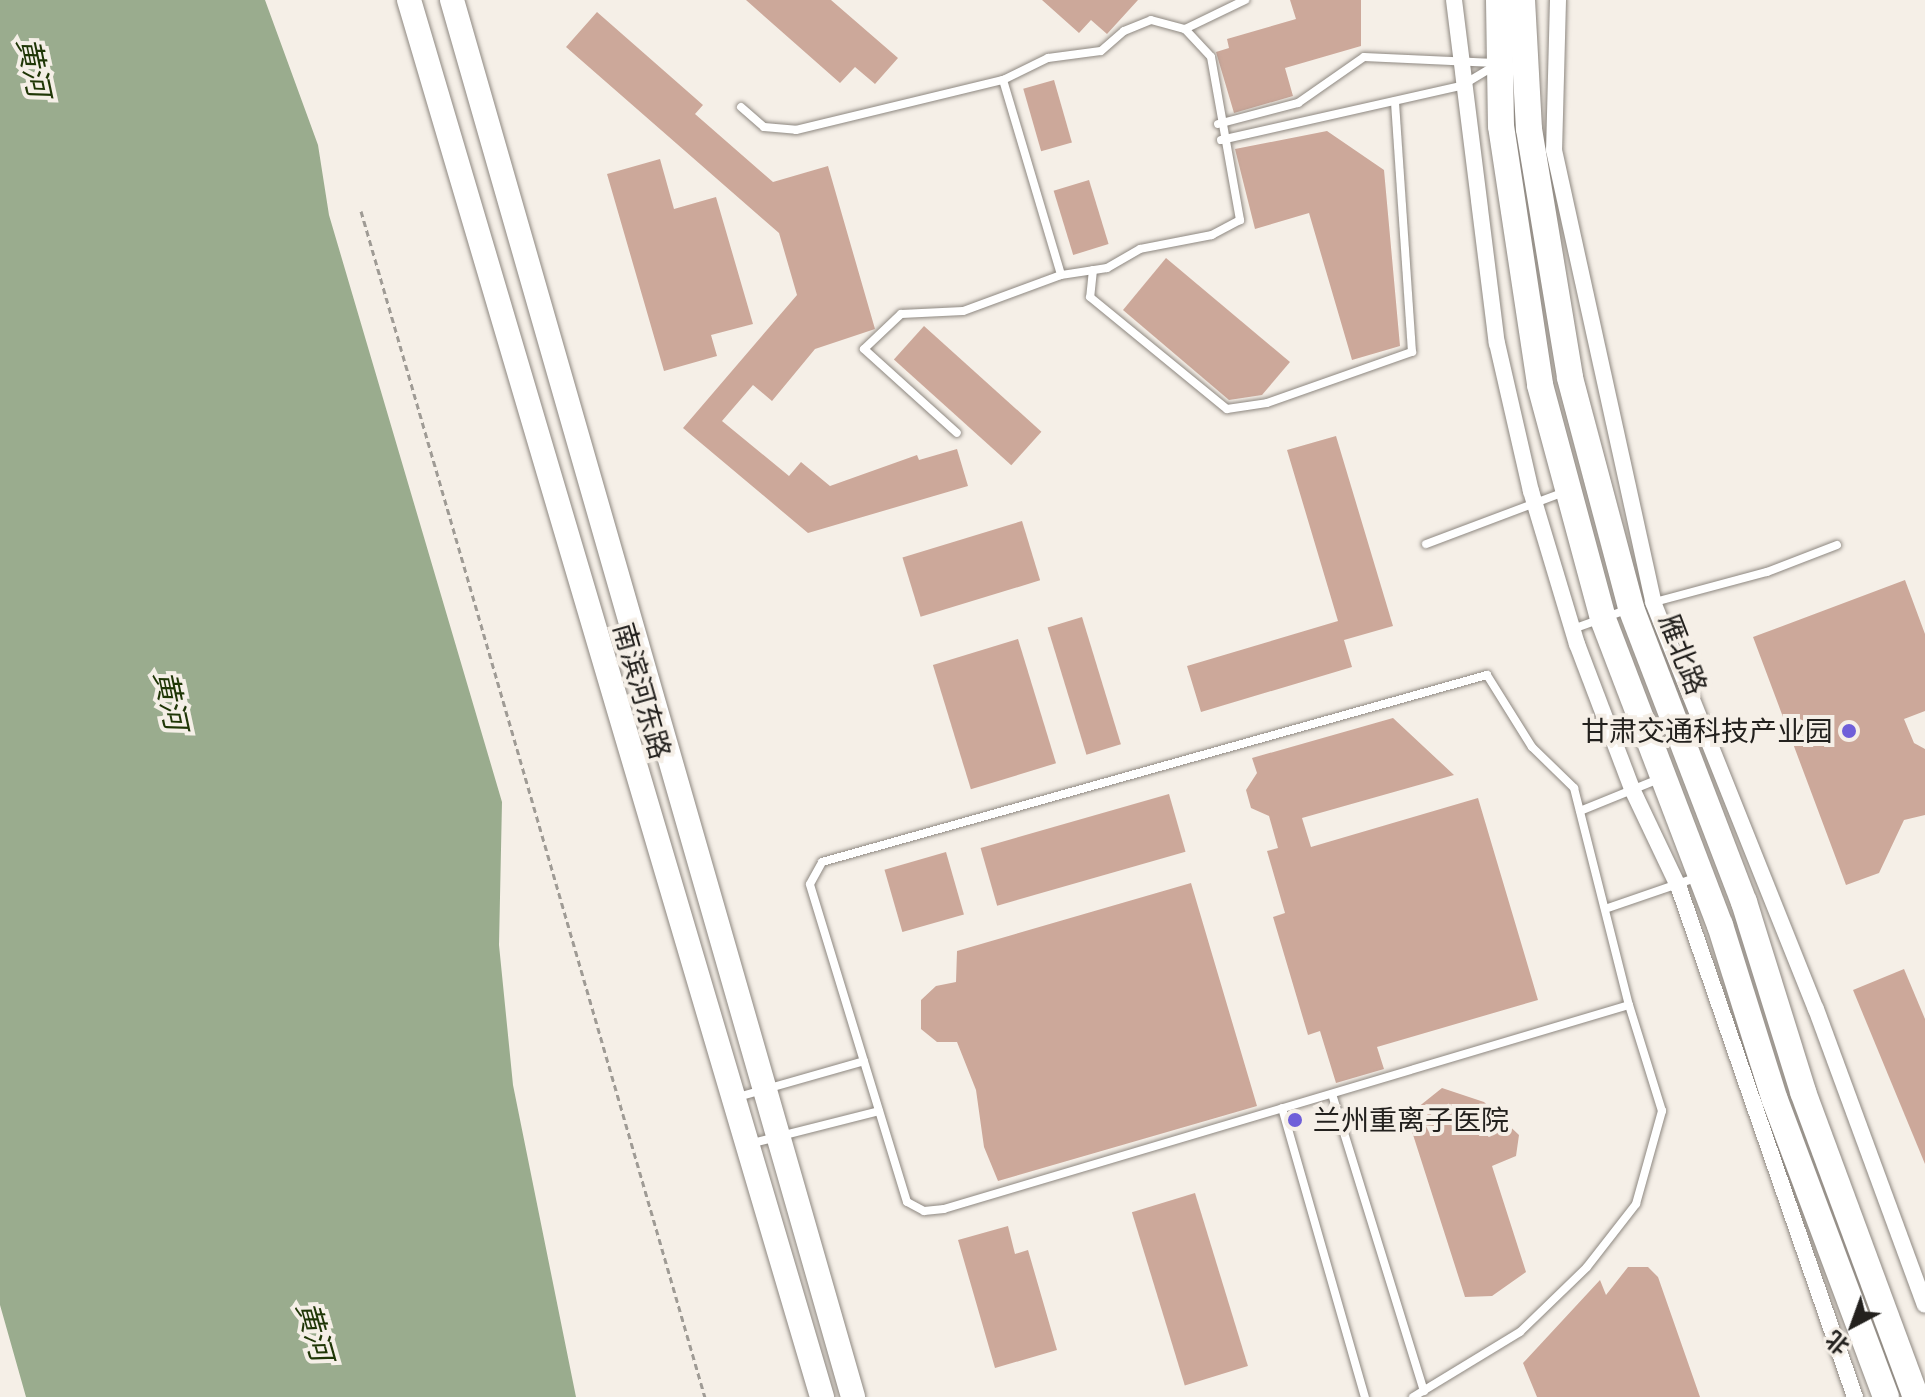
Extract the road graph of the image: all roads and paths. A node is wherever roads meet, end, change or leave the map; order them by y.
1 (1245, 0) edge
2 (1454, 0) edge
3 (1499, 0) edge
4 (1522, 0) edge
5 (1558, 0) edge
6 (453, 5) edge
7 (412, 10) edge
8 (1185, 29) junction
9 (1459, 62) junction
10 (1500, 63) junction
11 (1003, 80) junction
12 (1461, 86) junction
13 (1395, 102) junction
14 (741, 107) dead end
15 (1218, 124) junction
16 (1221, 140) junction
17 (361, 211) dead end
18 (1093, 270) junction
19 (1061, 275) junction
20 (957, 433) dead end
21 (1568, 491) junction
22 (1535, 504) junction
23 (1426, 544) dead end
24 (1837, 545) dead end
25 (1642, 605) junction
26 (1603, 619) junction
27 (1573, 629) junction
28 (1663, 777) junction
29 (1632, 789) junction
30 (1580, 811) junction
31 (1690, 882) junction
32 (1605, 909) junction
33 (1629, 1005) junction
34 (864, 1061) junction
35 (765, 1089) junction
36 (1332, 1094) junction
37 (731, 1099) junction
38 (1282, 1108) junction
39 (879, 1111) junction
40 (779, 1137) junction
41 (745, 1145) junction
42 (1925, 1305) edge
43 (1424, 1391) junction
44 (705, 1397) edge
45 (822, 1397) edge
46 (853, 1397) edge
47 (1365, 1397) edge
48 (1413, 1397) edge
49 (1855, 1397) edge
50 (1886, 1397) edge
51 (1916, 1397) edge

1 - 8 lane
2 - 9 street
3 - 10 main road
4 - 25 main road, 雁北路
5 - 25 street
6 - 7 main road
6 - 35 main road, 南滨河东路
7 - 37 main road, 南滨河东路
8 - 11 lane
8 - 15 lane
9 - 10 lane
9 - 12 street
9 - 15 lane
10 - 12 lane
10 - 21 main road
11 - 14 lane
11 - 19 lane
12 - 13 lane
12 - 22 street
13 - 16 lane
13 - 18 lane
15 - 16 lane
16 - 18 lane
17 - 44 path
18 - 19 lane
19 - 20 lane
21 - 22 lane
21 - 26 main road
22 - 23 lane
22 - 27 street
24 - 25 lane
25 - 26 lane
25 - 42 street
25 - 51 main road, 雁北路
26 - 27 lane
26 - 28 main road
27 - 29 street
28 - 29 lane
28 - 31 main road
29 - 30 lane
29 - 31 street
30 - 32 lane
30 - 34 lane
31 - 32 lane
31 - 49 street
31 - 50 main road
32 - 33 lane
33 - 36 lane
33 - 43 lane
34 - 35 lane
34 - 39 lane
35 - 37 lane
35 - 40 main road, 南滨河东路
36 - 38 lane
36 - 43 lane
37 - 41 main road, 南滨河东路
38 - 39 lane
38 - 47 lane
39 - 40 lane
40 - 41 lane
40 - 46 main road, 南滨河东路
41 - 45 main road, 南滨河东路
43 - 48 lane

